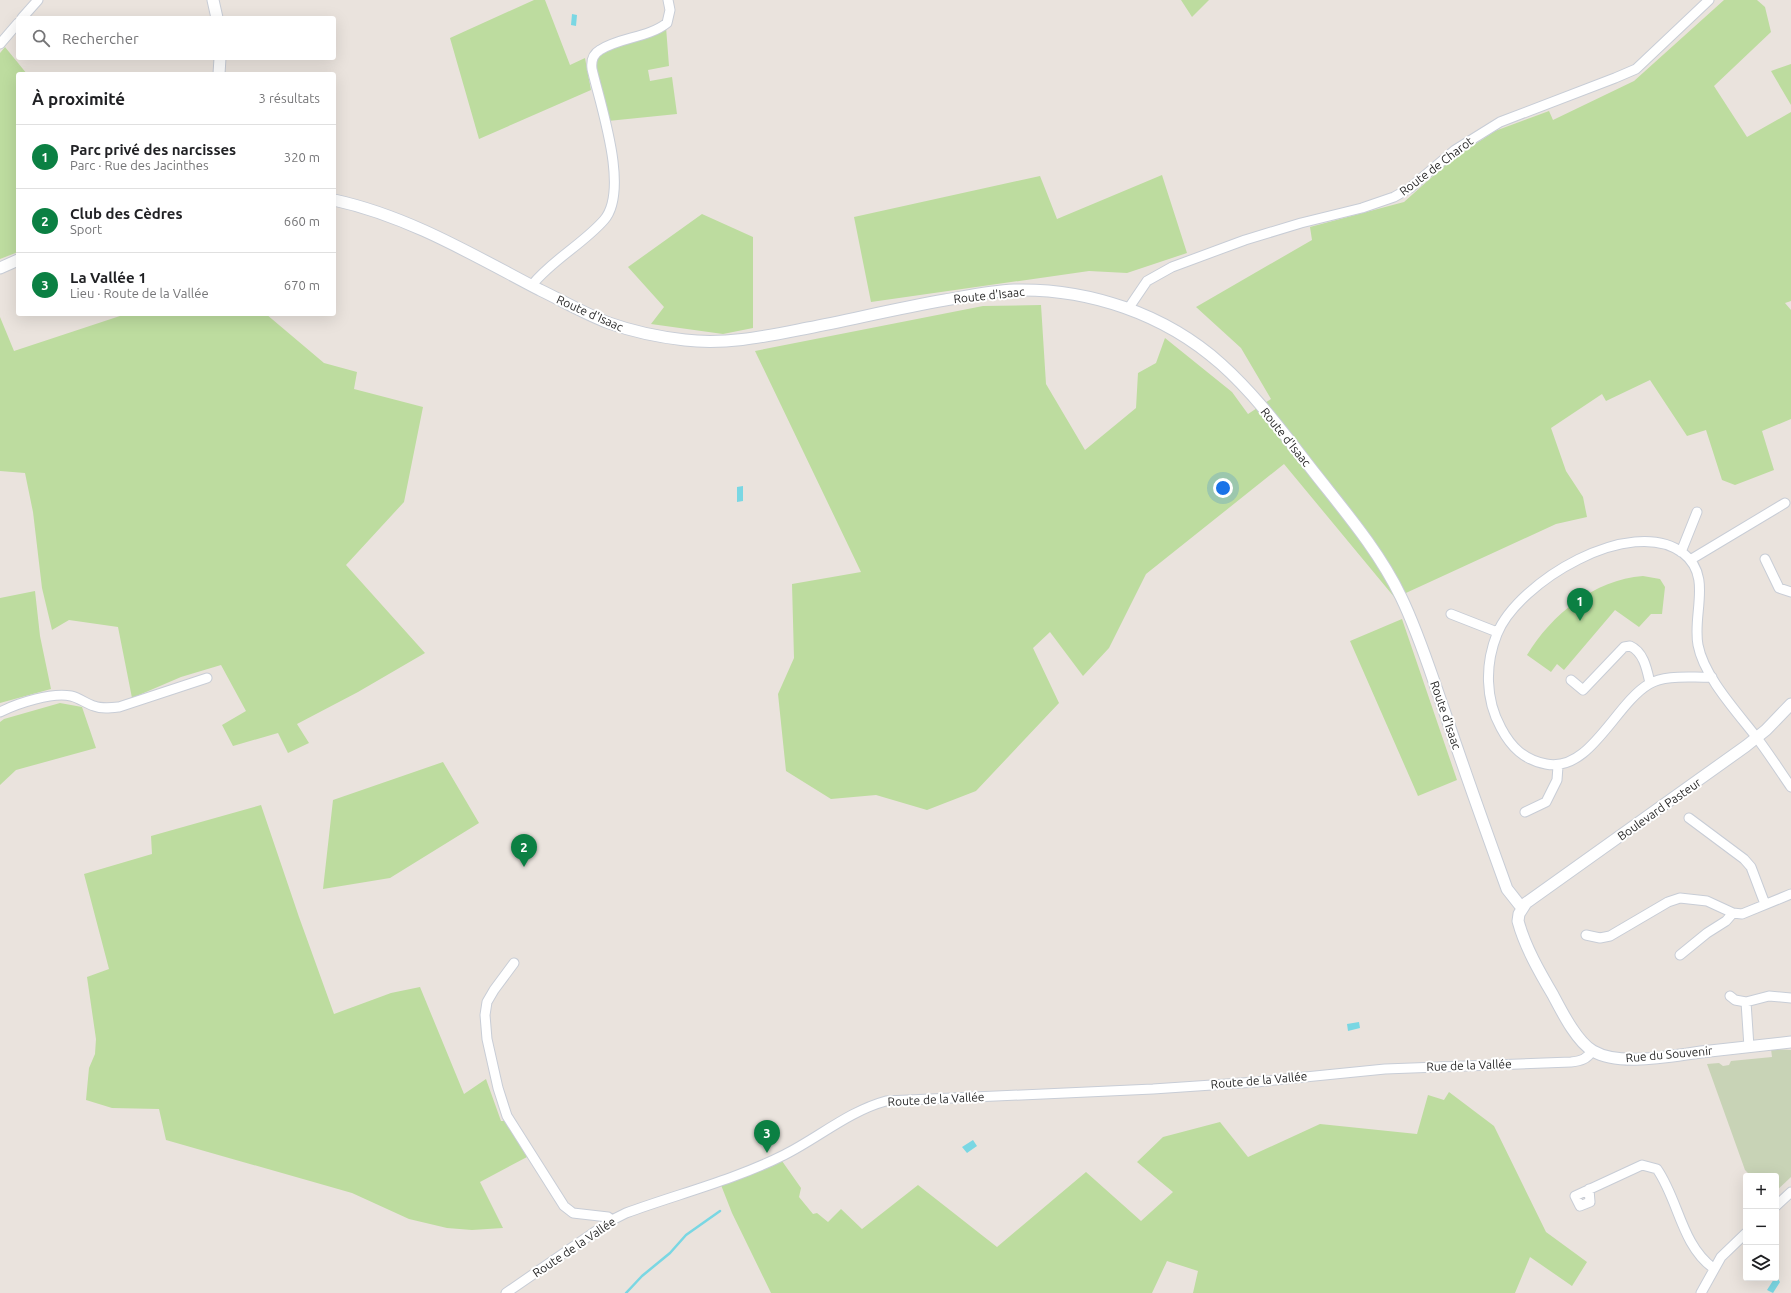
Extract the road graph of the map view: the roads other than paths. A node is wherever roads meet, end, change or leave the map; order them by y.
1 (38, 0) edge
2 (213, 0) edge
3 (668, 0) edge
4 (1708, 0) edge
5 (24, 16) edge
6 (217, 16) edge
7 (16, 25) edge
8 (0, 44) edge
9 (220, 60) edge
10 (219, 72) edge
11 (336, 200) edge
12 (16, 261) edge
13 (0, 268) edge
14 (532, 285) junction
15 (1128, 309) junction
16 (1785, 503) dead end
17 (1698, 512) dead end
18 (1681, 552) junction
19 (1765, 559) dead end
20 (1690, 560) junction
21 (1791, 592) edge
22 (1451, 614) dead end
23 (1497, 632) junction
24 (206, 678) dead end
25 (1712, 678) junction
26 (1571, 680) dead end
27 (1650, 683) junction
28 (1791, 704) edge
29 (0, 712) edge
30 (1756, 738) junction
31 (1558, 766) junction
32 (1791, 787) edge
33 (1526, 812) dead end
34 (1689, 818) dead end
35 (1791, 894) edge
36 (1765, 904) junction
37 (1522, 908) junction
38 (1733, 914) junction
39 (1586, 936) dead end
40 (1680, 955) dead end
41 (514, 963) dead end
42 (1730, 996) dead end
43 (1791, 998) edge
44 (1746, 1002) junction
45 (1791, 1042) edge
46 (1749, 1047) junction
47 (1592, 1051) junction
48 (1341, 1072) joint
49 (1589, 1190) dead end
50 (1791, 1192) edge
51 (1779, 1203) edge
52 (612, 1220) junction
53 (1743, 1236) edge
54 (1714, 1268) junction
55 (506, 1293) edge
56 (1701, 1293) edge

1 - 5 street
2 - 6 street
3 - 14 street
4 - 15 street, Route de Charot
7 - 8 street
9 - 10 street
11 - 14 street, Route d'Isaac
12 - 13 street
14 - 15 street, Route d'Isaac
15 - 37 street, Route d'Isaac
16 - 20 street
17 - 18 street
18 - 20 street
18 - 23 street
19 - 21 street
20 - 25 street
22 - 23 street
23 - 31 street
24 - 29 street
25 - 27 street
25 - 30 street
26 - 27 street
27 - 31 street
28 - 30 street, Boulevard Pasteur
30 - 32 street
30 - 37 street, Boulevard Pasteur
31 - 33 street
34 - 36 street
35 - 36 street
36 - 38 street
37 - 47 street
38 - 39 street
38 - 40 street
41 - 52 street
42 - 44 street
43 - 44 street
44 - 46 street
45 - 46 street, Rue du Souvenir
46 - 47 street, Rue du Souvenir
47 - 48 street, Rue de la Vallée
48 - 52 street, Route de la Vallée
49 - 54 street
50 - 51 street
52 - 55 street, Route de la Vallée
53 - 54 street
54 - 56 street

